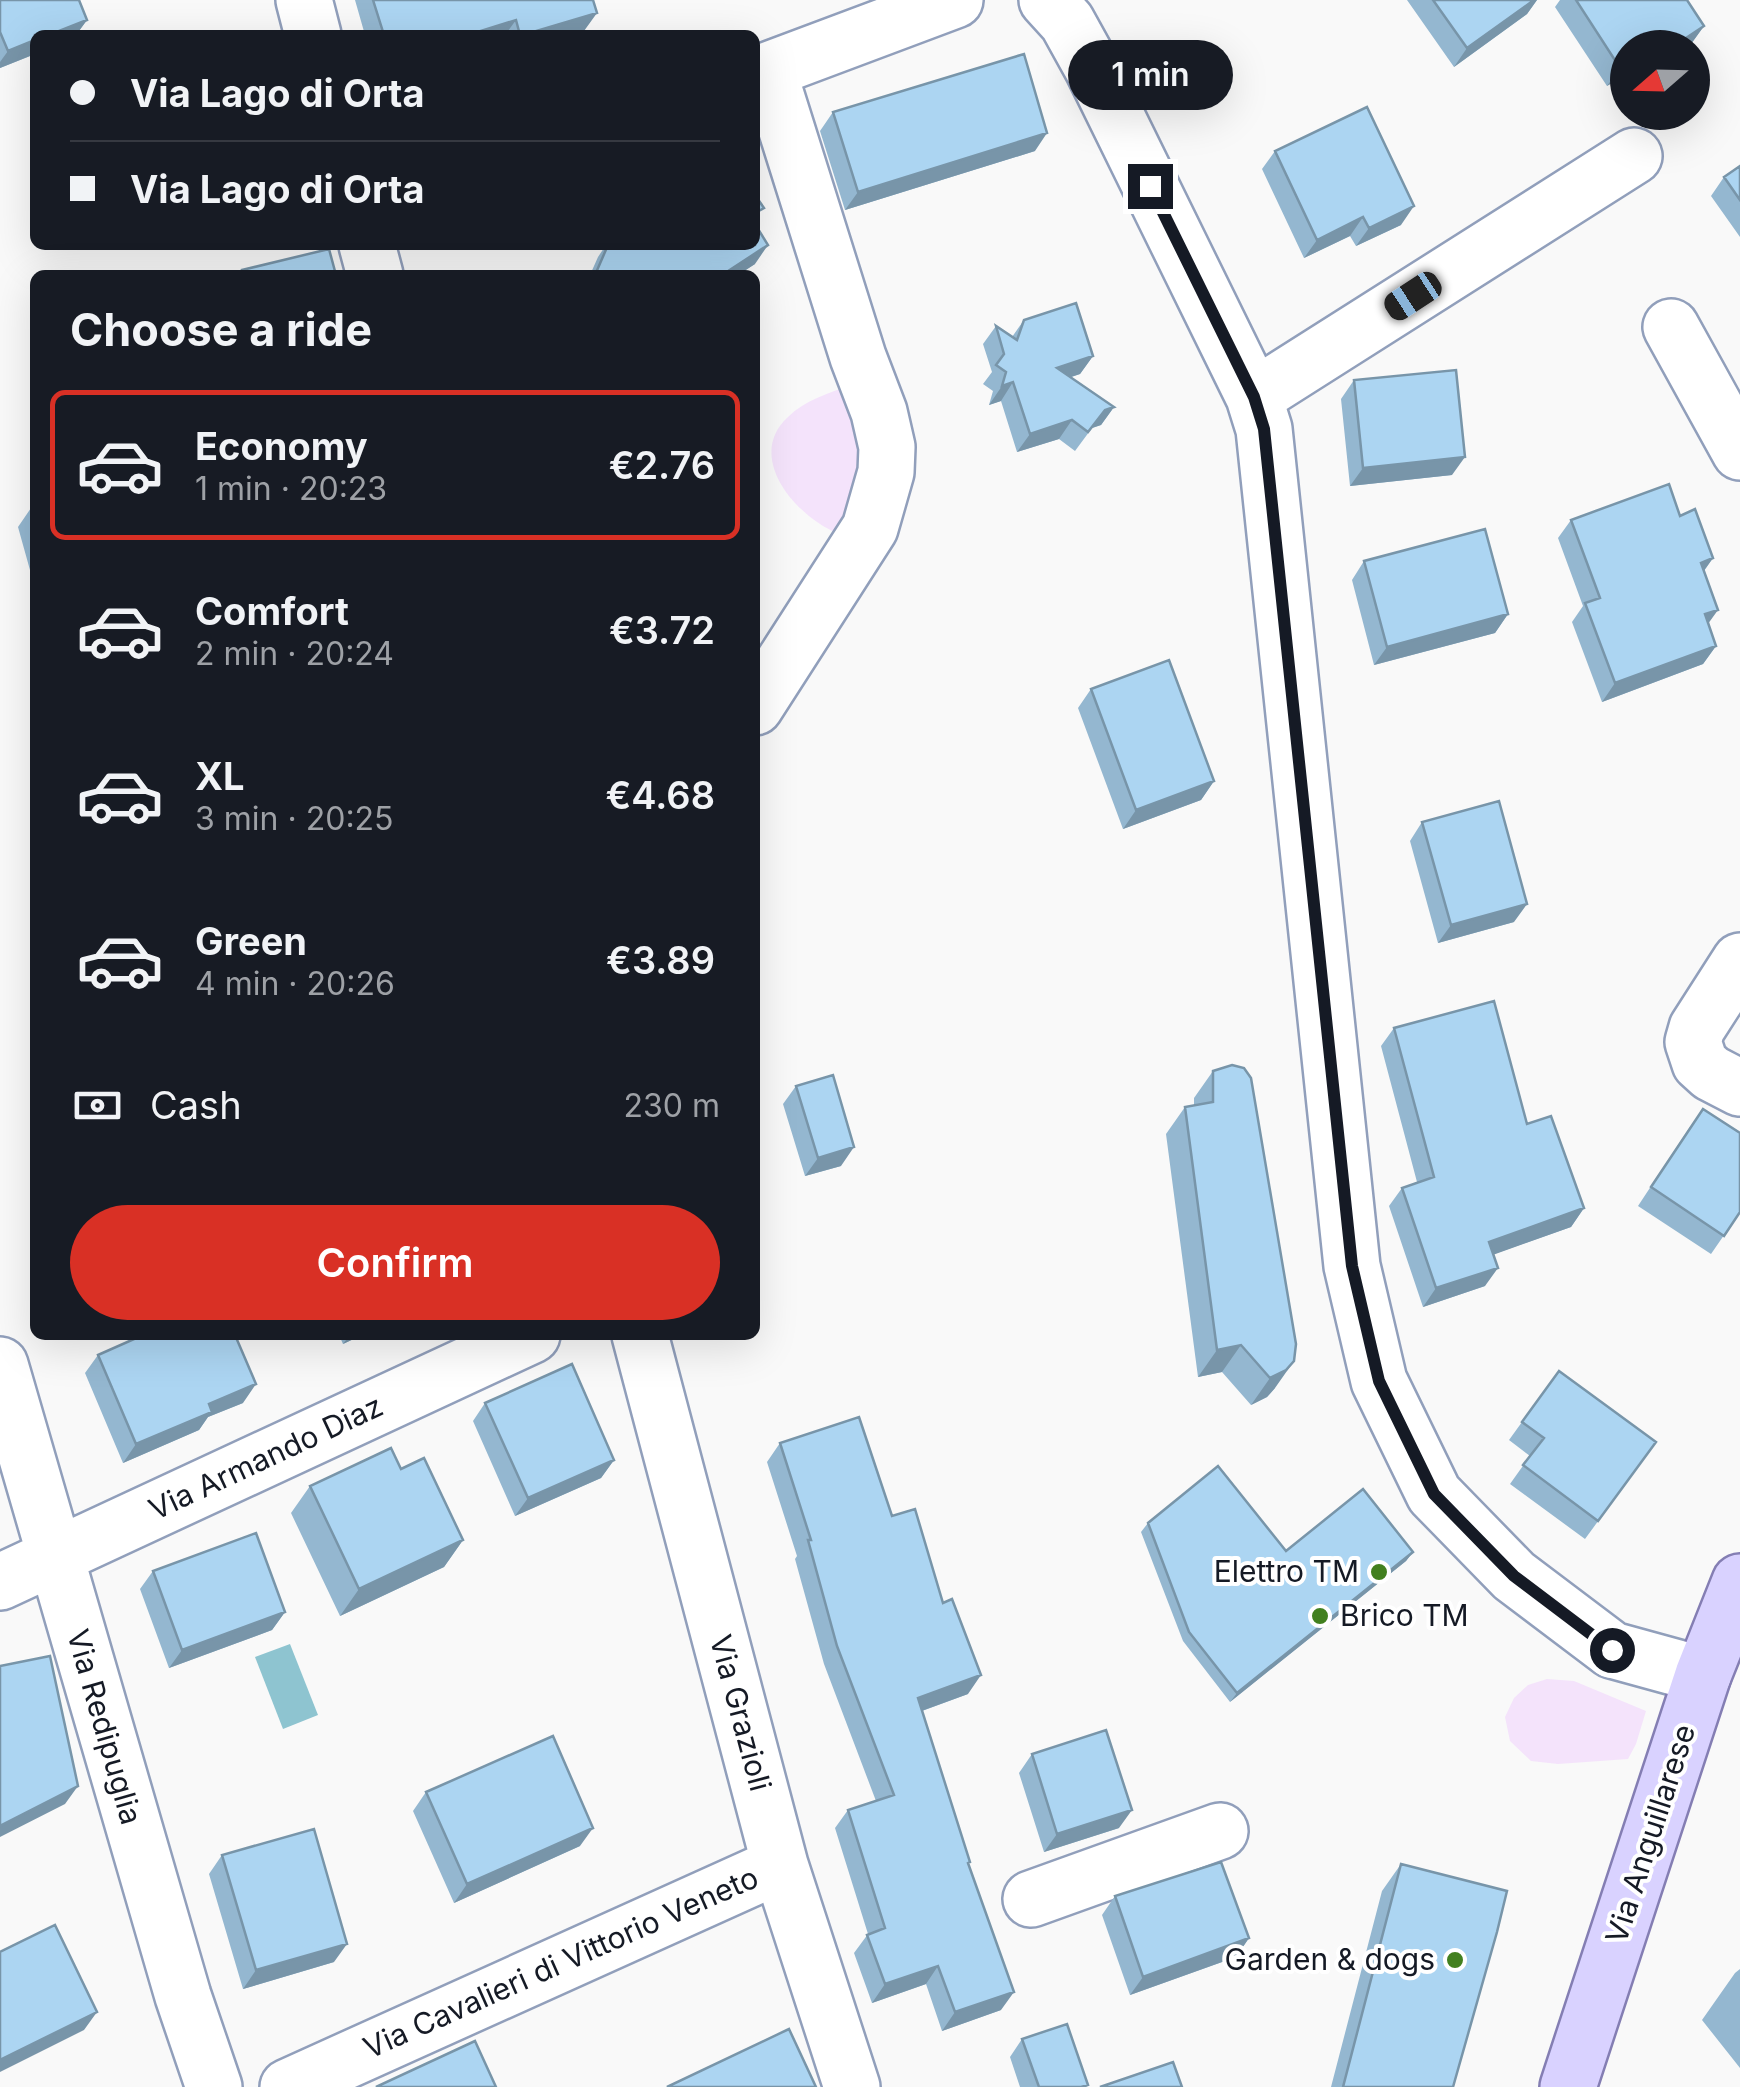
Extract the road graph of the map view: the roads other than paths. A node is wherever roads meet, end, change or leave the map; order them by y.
1 (304, 0) edge
2 (955, 0) edge
3 (1047, 0) edge
4 (312, 30) edge
5 (762, 72) edge
6 (1634, 156) dead end
7 (1671, 327) dead end
8 (1254, 397) junction
9 (1740, 452) edge
10 (760, 699) edge
11 (1740, 961) edge
12 (1740, 1088) edge
13 (521, 1340) edge
14 (641, 1340) edge
15 (0, 1364) edge
16 (54, 1557) junction
17 (0, 1582) edge
18 (1740, 1582) edge
19 (1703, 1675) junction
20 (1220, 1831) dead end
21 (780, 1864) junction
22 (1031, 1899) dead end
23 (214, 2087) edge
24 (288, 2087) edge
25 (852, 2087) edge
26 (1568, 2087) edge

1 - 4 street
2 - 5 street
3 - 8 street
5 - 10 street
6 - 8 street
7 - 9 street
8 - 19 street
11 - 12 street
13 - 16 street, Via Armando Diaz
14 - 21 street, Via Grazioli
15 - 16 street, Via Redipuglia
16 - 17 street, Via Armando Diaz
16 - 23 street, Via Redipuglia
18 - 19 main road, Via Anguillarese
19 - 26 main road, Via Anguillarese
20 - 22 street
21 - 24 street, Via Cavalieri di Vittorio Veneto
21 - 25 street, Via Grazioli

